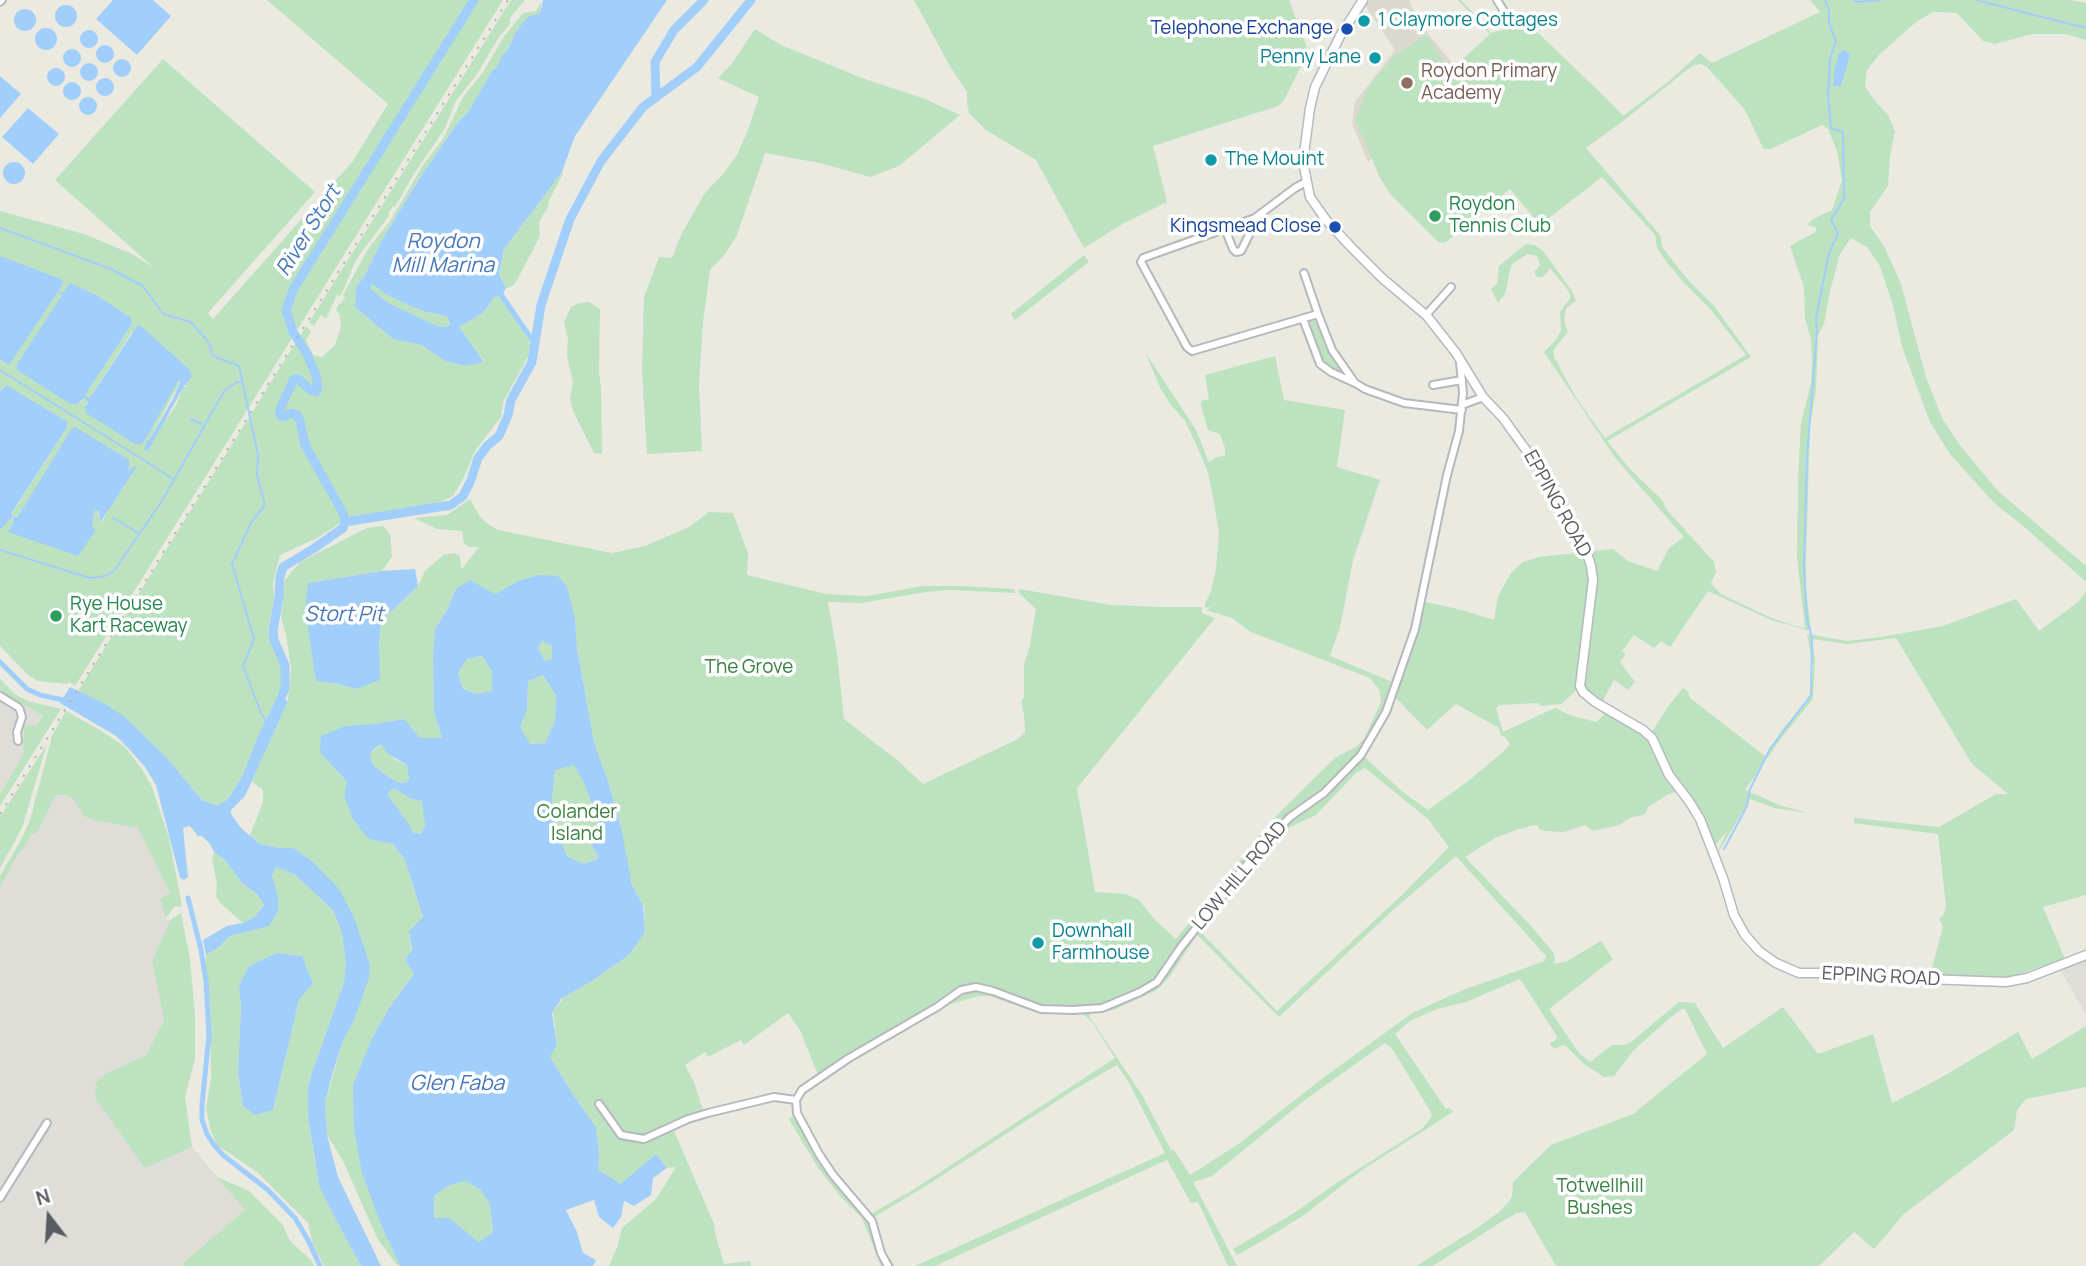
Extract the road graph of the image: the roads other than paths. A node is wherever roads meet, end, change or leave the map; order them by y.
1 (1363, 0) edge
2 (1497, 0) edge
3 (1548, 19) dead end
4 (1306, 182) junction
5 (1255, 218) junction
6 (1225, 229) junction
7 (1304, 273) dead end
8 (1451, 287) dead end
9 (1318, 314) junction
10 (1426, 314) junction
11 (1303, 319) junction
12 (1460, 362) junction
13 (1345, 367) junction
14 (1338, 376) junction
15 (1462, 380) junction
16 (1354, 383) junction
17 (1433, 385) dead end
18 (1483, 397) junction
19 (1462, 408) junction
20 (0, 696) edge
21 (18, 741) dead end
22 (2086, 955) edge
23 (796, 1100) junction
24 (599, 1104) dead end
25 (47, 1123) dead end
26 (0, 1198) edge
27 (888, 1266) edge

1 - 4 main road, EPPING ROAD
2 - 3 street
4 - 5 street
4 - 10 main road, EPPING ROAD
5 - 6 street
5 - 6 street
6 - 11 street
7 - 9 street
8 - 10 street
9 - 11 street
9 - 13 street
10 - 12 main road, EPPING ROAD
11 - 14 street
12 - 15 street, LOW HILL ROAD
12 - 18 main road, EPPING ROAD
13 - 14 street
13 - 16 street
14 - 16 street
15 - 17 street
15 - 19 street, LOW HILL ROAD
16 - 19 street
18 - 19 street
18 - 22 main road, EPPING ROAD
19 - 23 street, LOW HILL ROAD
20 - 21 street
23 - 24 street
23 - 27 street
25 - 26 street

